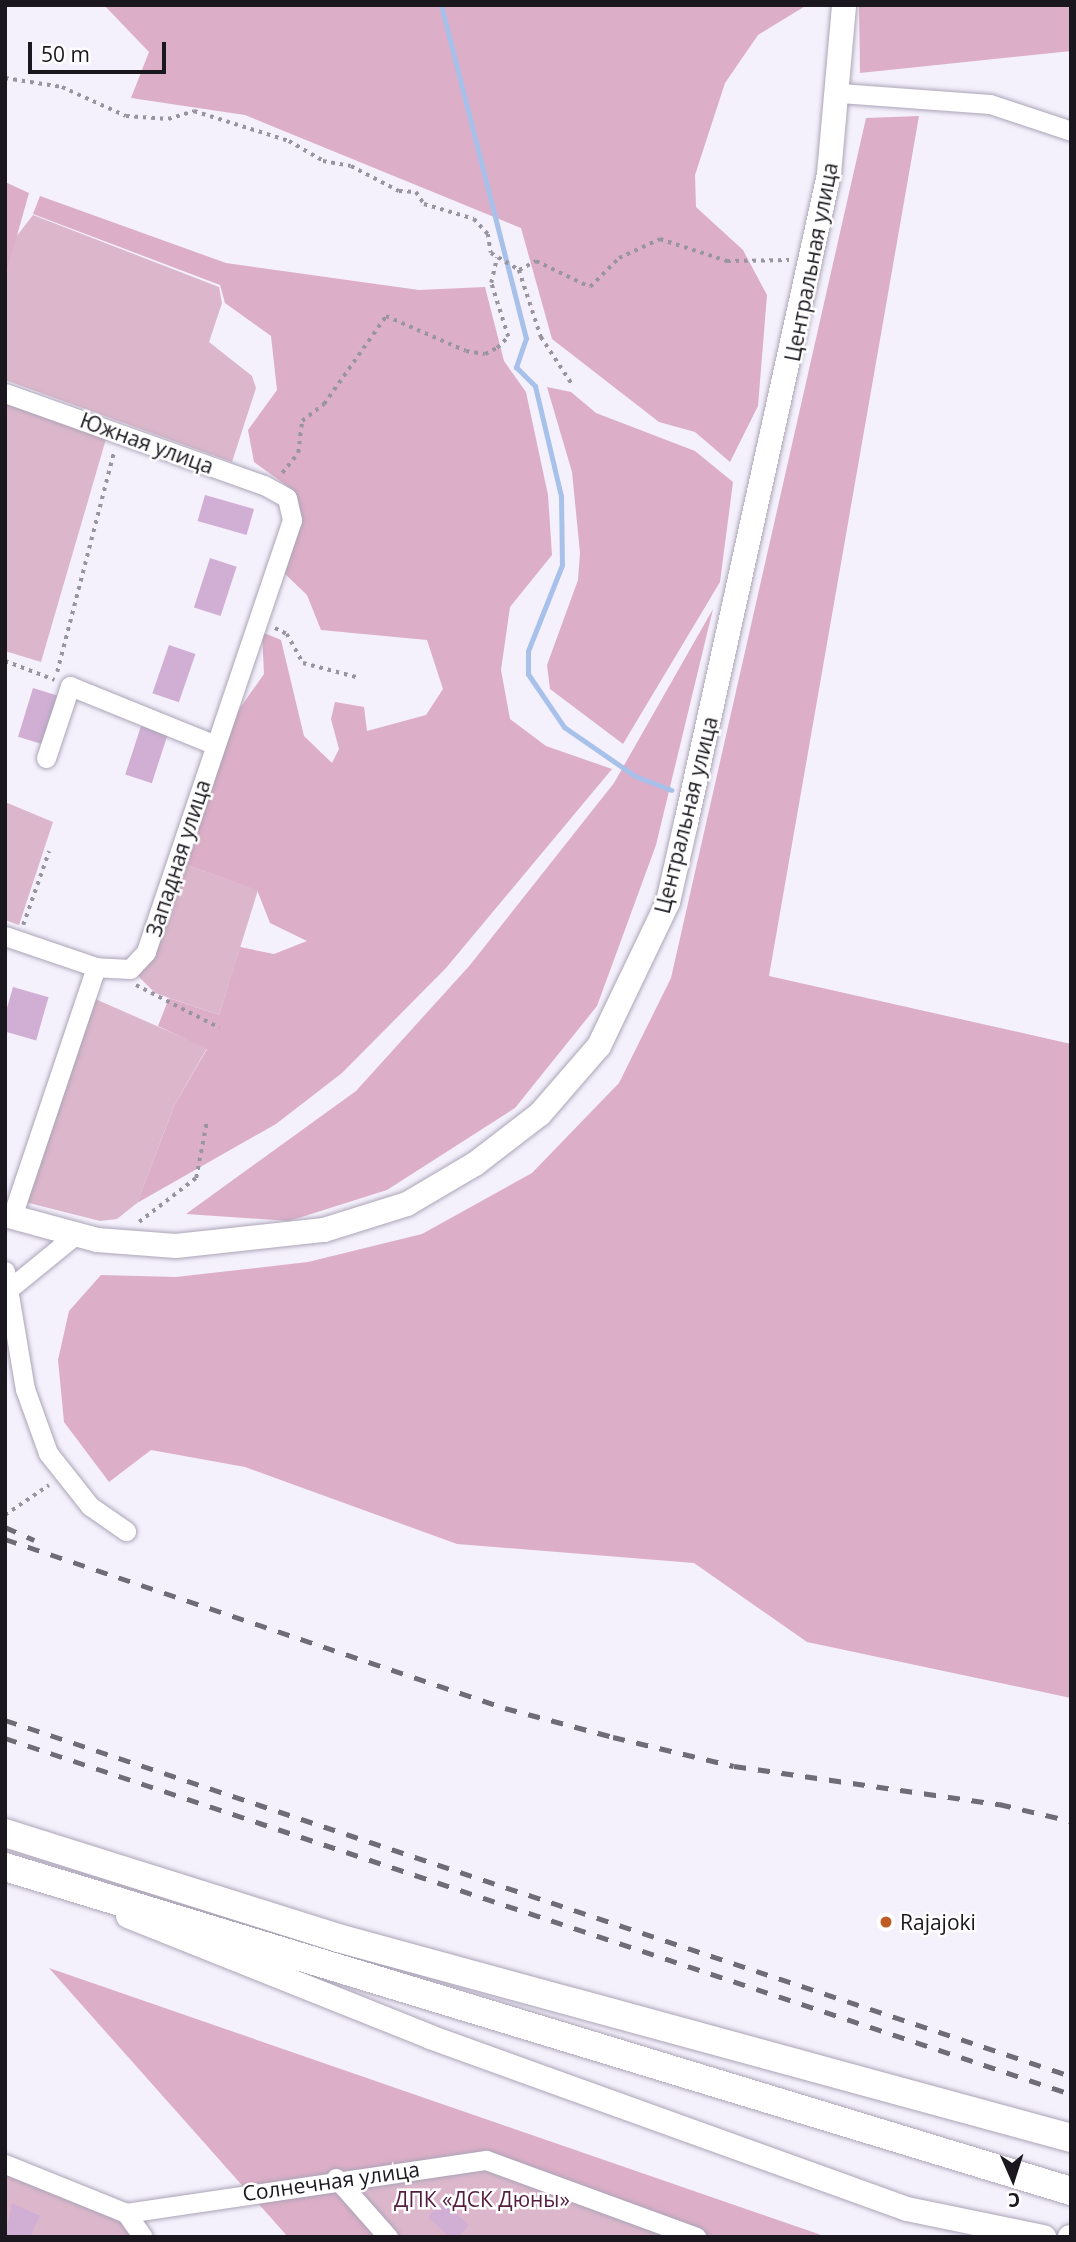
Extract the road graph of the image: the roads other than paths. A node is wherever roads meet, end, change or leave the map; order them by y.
1 (844, 5) edge
2 (840, 93) junction
3 (1071, 131) edge
4 (5, 393) edge
5 (283, 496) joint
6 (215, 745) junction
7 (46, 758) dead end
8 (10, 941) edge
9 (96, 967) junction
10 (9, 1216) edge
11 (74, 1236) junction
12 (7, 1280) edge
13 (125, 1531) dead end
14 (5, 1833) edge
15 (6, 1867) edge
16 (1071, 2138) edge
17 (5, 2164) edge
18 (337, 2178) junction
19 (1071, 2191) edge
20 (126, 2213) junction
21 (143, 2237) edge
22 (388, 2237) edge
23 (696, 2237) edge
24 (1044, 2237) edge

1 - 2 main road, Центральная улица
2 - 3 street
2 - 11 main road, Центральная улица
4 - 5 street, Южная улица
5 - 6 street, Западная улица
6 - 7 street
6 - 9 street, Западная улица
8 - 9 street
9 - 10 street
10 - 11 main road, Центральная улица
11 - 12 street
12 - 13 street
14 - 16 highway
15 - 19 highway
15 - 24 main road
17 - 20 street
18 - 20 street, Солнечная улица
18 - 22 street
18 - 23 street, Солнечная улица
20 - 21 street

